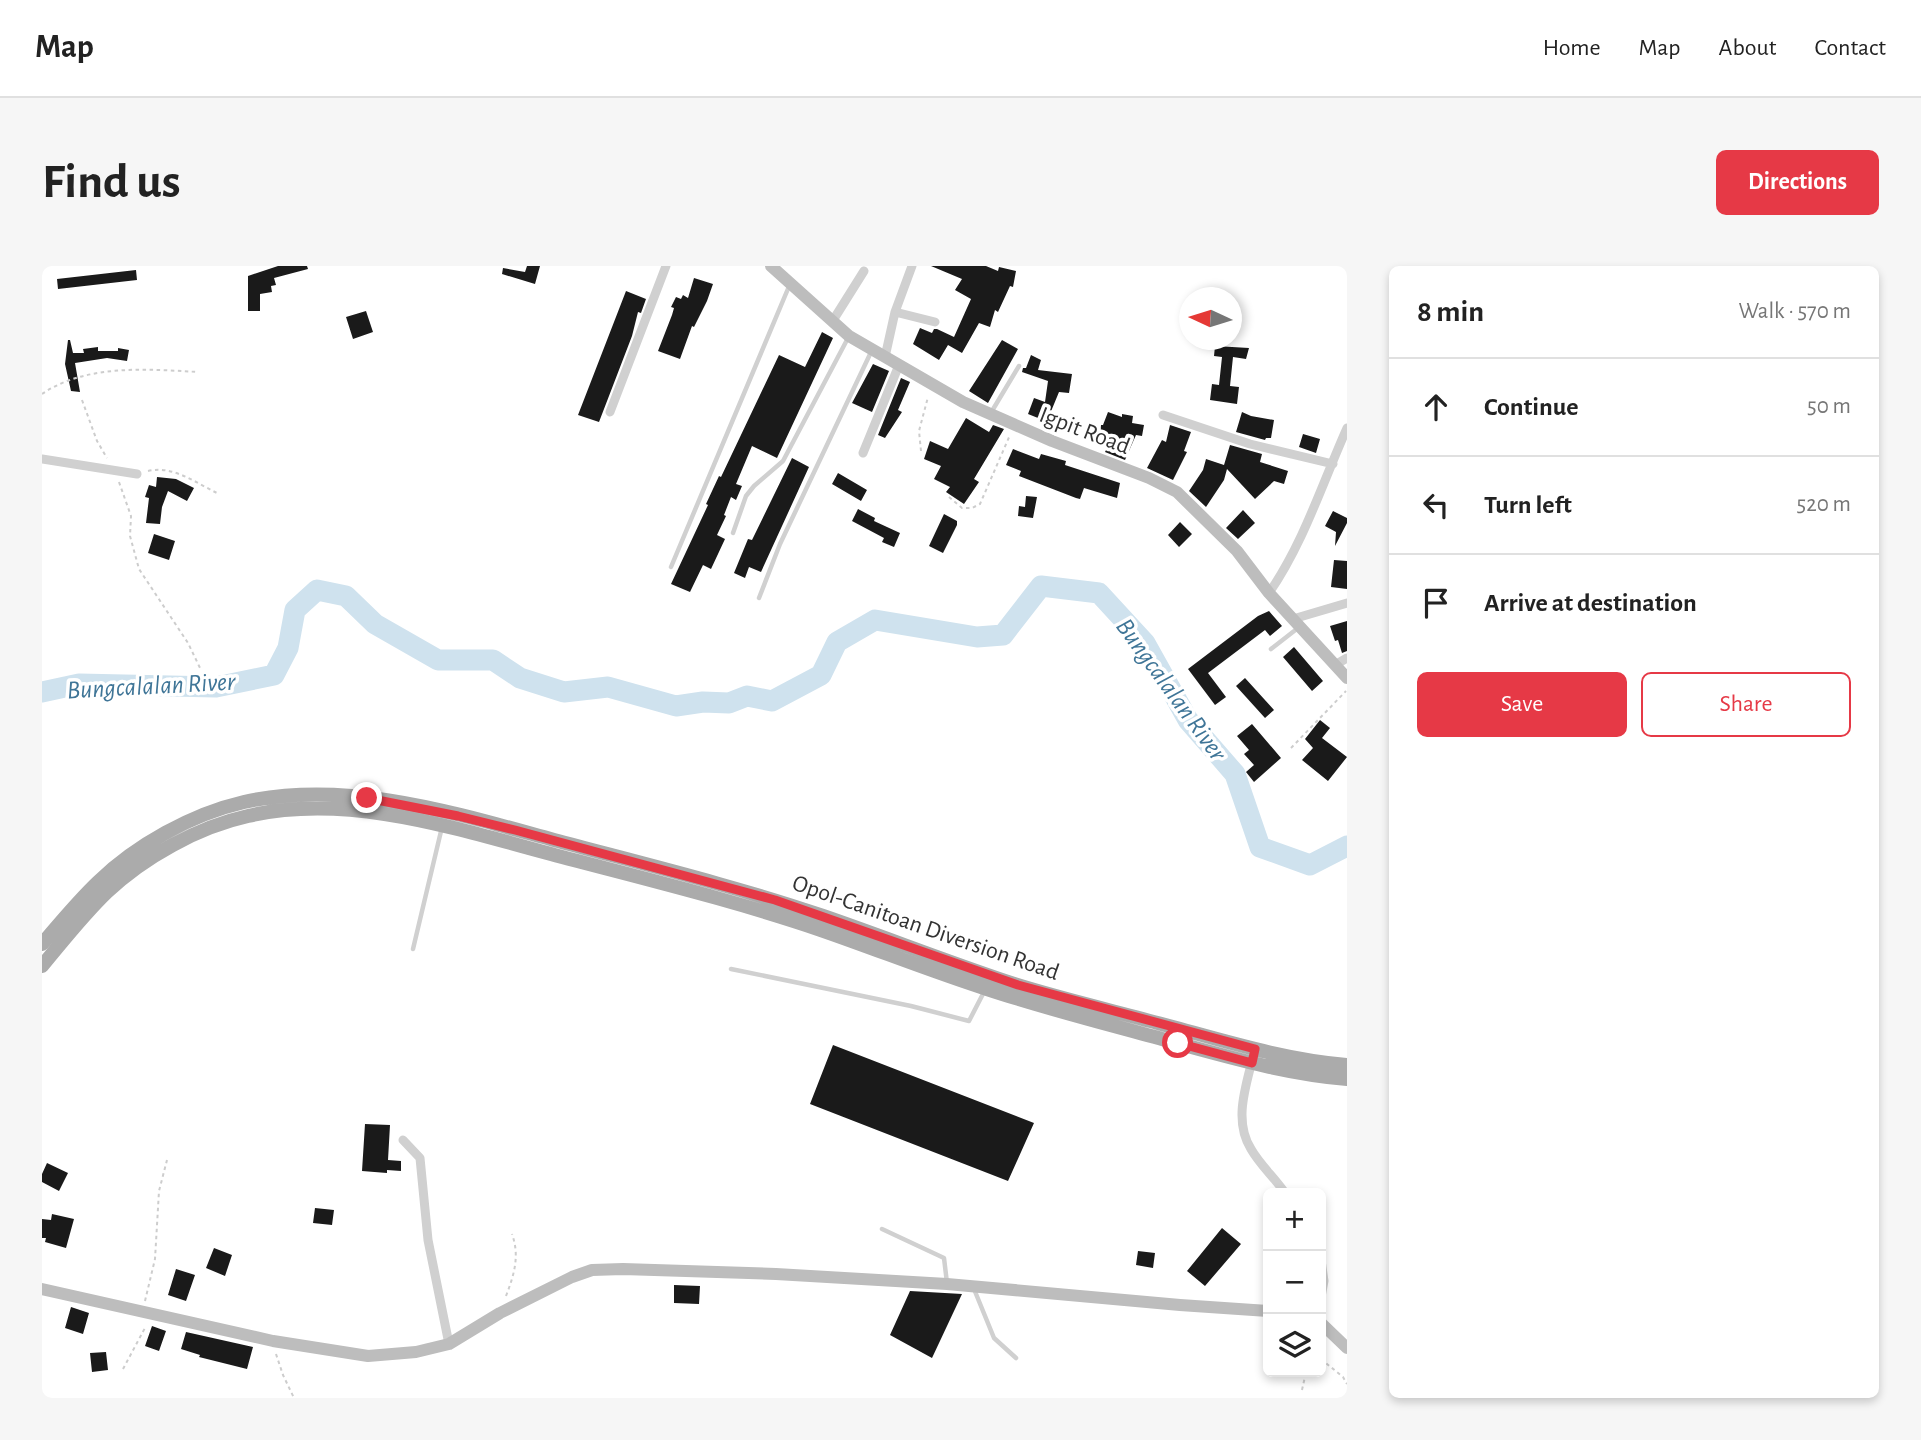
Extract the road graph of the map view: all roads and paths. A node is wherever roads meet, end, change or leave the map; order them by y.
1 (666, 266) edge
2 (772, 266) edge
3 (912, 266) edge
4 (864, 271) dead end
5 (790, 283) junction
6 (895, 312) junction
7 (832, 322) junction
8 (935, 322) dead end
9 (849, 336) junction
10 (872, 349) junction
11 (885, 357) junction
12 (899, 365) junction
13 (1019, 366) dead end
14 (198, 372) dead end
15 (932, 384) junction
16 (42, 394) edge
17 (82, 400) dead end
18 (610, 412) dead end
19 (989, 415) junction
20 (1163, 415) dead end
21 (1015, 425) junction
22 (1346, 435) edge
23 (921, 451) dead end
24 (863, 453) dead end
25 (42, 459) edge
26 (1333, 464) junction
27 (112, 469) junction
28 (137, 474) joint
29 (217, 493) dead end
30 (949, 497) dead end
31 (733, 533) dead end
32 (671, 567) dead end
33 (1269, 593) junction
34 (759, 598) dead end
35 (1347, 603) edge
36 (1296, 623) junction
37 (1271, 649) dead end
38 (1347, 657) edge
39 (1335, 665) junction
40 (201, 670) dead end
41 (1347, 678) edge
42 (1347, 690) edge
43 (1291, 748) dead end
44 (442, 827) junction
45 (42, 944) edge
46 (413, 949) dead end
47 (42, 966) edge
48 (730, 969) dead end
49 (985, 989) junction
50 (1254, 1056) junction
51 (1347, 1065) edge
52 (1347, 1079) edge
53 (403, 1140) dead end
54 (167, 1160) dead end
55 (1281, 1188) edge
56 (882, 1229) dead end
57 (512, 1234) dead end
58 (947, 1284) junction
59 (973, 1286) junction
60 (42, 1289) edge
61 (1263, 1311) edge
62 (147, 1313) junction
63 (500, 1314) junction
64 (1326, 1328) edge
65 (273, 1341) junction
66 (449, 1344) junction
67 (1347, 1348) edge
68 (1016, 1359) dead end
69 (1326, 1363) edge
70 (123, 1369) dead end
71 (1305, 1377) edge
72 (1347, 1384) edge
73 (1302, 1390) dead end
74 (294, 1398) edge

1 - 18 street
2 - 5 street, Igpit Road
3 - 6 street
4 - 7 street
5 - 7 street, Igpit Road
5 - 32 lane
6 - 8 street
6 - 11 street
7 - 9 street, Igpit Road
9 - 10 street, Igpit Road
9 - 31 lane
10 - 11 street, Igpit Road
10 - 34 lane
11 - 12 street, Igpit Road
12 - 15 street, Igpit Road
12 - 24 street
13 - 19 lane
14 - 16 path
15 - 19 street, Igpit Road
15 - 23 path
17 - 27 path
19 - 21 street, Igpit Road
20 - 26 street
21 - 30 path
21 - 33 street, Igpit Road
22 - 26 street
25 - 27 street
26 - 33 street
27 - 28 street
27 - 40 path
28 - 29 path
33 - 36 street, Igpit Road
35 - 36 street
36 - 37 lane
36 - 39 street, Igpit Road
38 - 39 street
39 - 41 street, Igpit Road
42 - 43 path
44 - 46 lane
44 - 47 main road, Opol-Canitoan Diversion Road
44 - 49 main road, Opol-Canitoan Diversion Road
45 - 50 main road, Opol-Canitoan Diversion Road
48 - 49 lane
49 - 50 main road, Opol-Canitoan Diversion Road
50 - 51 main road, Opol-Canitoan Diversion Road
50 - 52 main road, Opol-Canitoan Diversion Road
50 - 55 street
53 - 66 street
54 - 62 path
56 - 58 lane
57 - 63 path
58 - 59 street
58 - 63 street
59 - 61 street
59 - 68 lane
60 - 62 street
62 - 65 street
62 - 70 path
63 - 66 street
64 - 67 street
65 - 66 street
65 - 74 path
69 - 72 path
71 - 73 path

